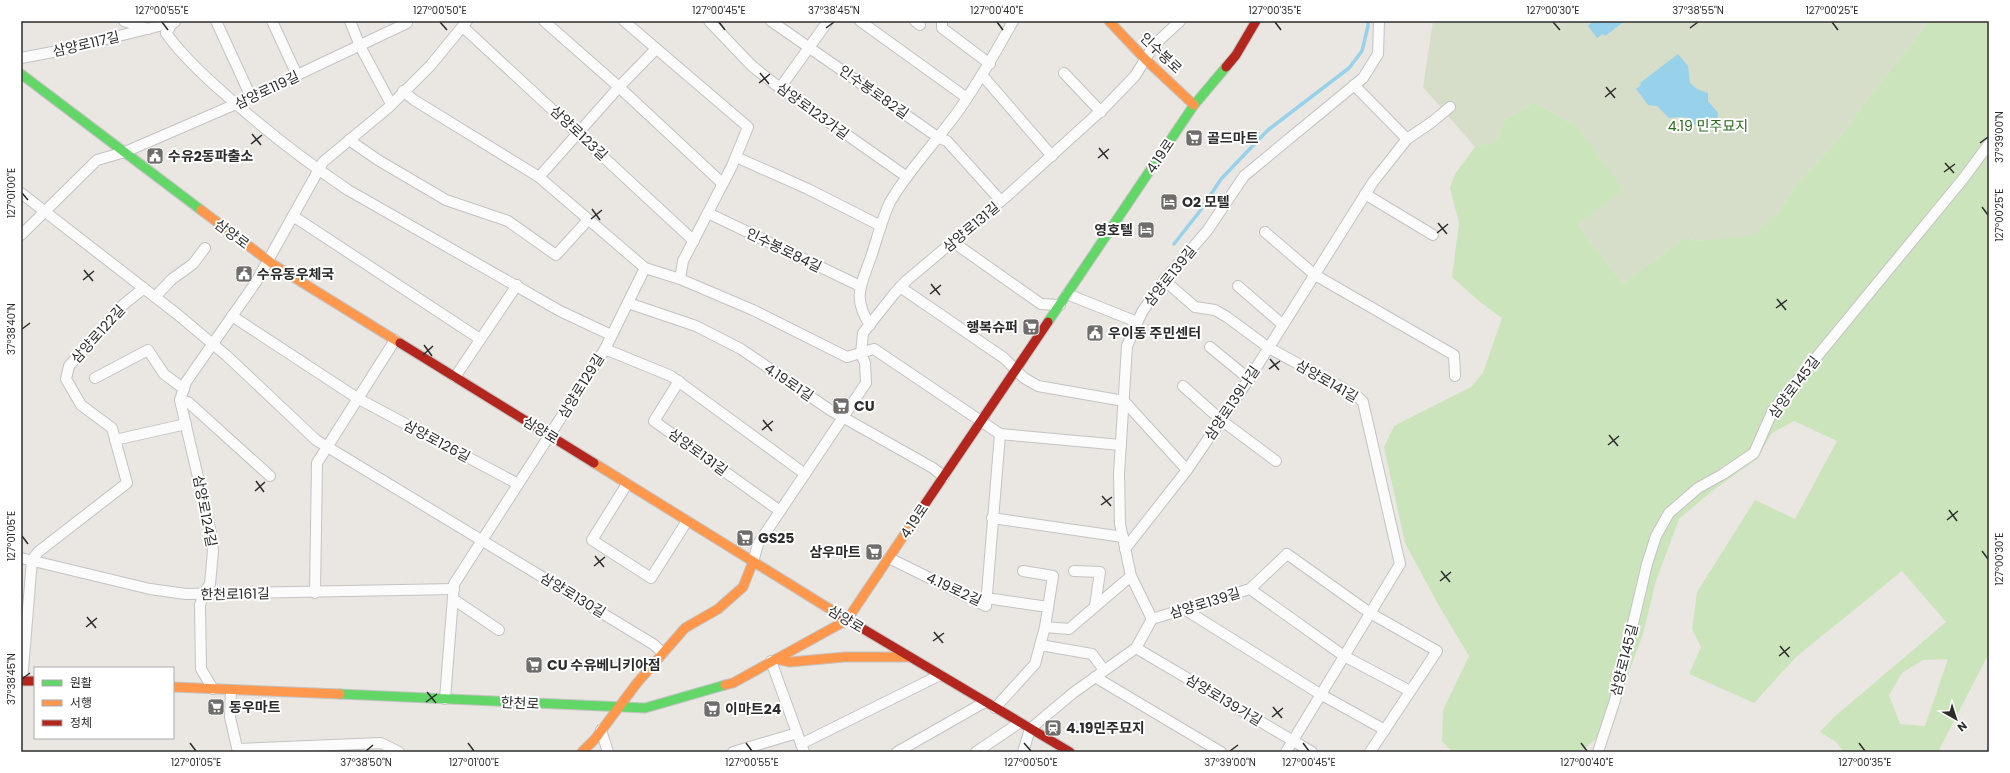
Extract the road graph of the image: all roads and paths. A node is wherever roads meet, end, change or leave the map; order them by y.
1 (124, 21) edge
2 (174, 21) edge
3 (216, 21) edge
4 (272, 21) edge
5 (350, 21) edge
6 (544, 21) edge
7 (624, 21) edge
8 (709, 21) edge
9 (771, 21) edge
10 (828, 21) edge
11 (860, 21) edge
12 (942, 21) edge
13 (1013, 21) edge
14 (1109, 21) edge
15 (1180, 21) edge
16 (1256, 21) edge
17 (1380, 21) edge
18 (407, 22) edge
19 (465, 24) edge
20 (148, 29) junction
21 (360, 46) junction
22 (809, 47) junction
23 (656, 49) junction
24 (21, 58) edge
25 (1145, 59) junction
26 (990, 64) junction
27 (1064, 73) dead end
28 (21, 74) edge
29 (982, 75) junction
30 (297, 76) junction
31 (1354, 85) junction
32 (619, 87) junction
33 (780, 88) junction
34 (403, 91) junction
35 (250, 98) junction
36 (967, 98) junction
37 (236, 104) junction
38 (392, 104) junction
39 (1194, 105) junction
40 (1450, 107) dead end
41 (1100, 112) junction
42 (579, 133) junction
43 (939, 138) junction
44 (1407, 139) junction
45 (349, 140) junction
46 (1989, 144) edge
47 (124, 152) junction
48 (736, 156) junction
49 (1052, 156) junction
50 (319, 170) junction
51 (539, 177) junction
52 (907, 177) junction
53 (722, 184) junction
54 (21, 193) edge
55 (1365, 194) junction
56 (1002, 201) junction
57 (45, 212) junction
58 (708, 213) junction
59 (293, 216) junction
60 (588, 220) junction
61 (881, 226) junction
62 (1265, 232) dead end
63 (21, 235) edge
64 (1433, 235) dead end
65 (694, 241) junction
66 (952, 242) junction
67 (205, 248) dead end
68 (268, 260) junction
69 (645, 268) junction
70 (1315, 275) junction
71 (680, 279) junction
72 (1164, 280) junction
73 (517, 285) junction
74 (860, 286) junction
75 (1238, 286) dead end
76 (900, 287) junction
77 (144, 288) junction
78 (1067, 294) junction
79 (155, 298) junction
80 (628, 303) junction
81 (1060, 305) junction
82 (232, 316) junction
83 (1138, 322) junction
84 (870, 325) junction
85 (1283, 325) junction
86 (611, 335) junction
87 (395, 340) junction
88 (480, 340) junction
89 (213, 344) junction
90 (1210, 347) dead end
91 (1269, 348) junction
92 (605, 349) junction
93 (860, 354) junction
94 (1017, 369) junction
95 (1456, 376) dead end
96 (455, 377) junction
97 (95, 378) dead end
98 (1249, 379) junction
99 (679, 381) junction
100 (1183, 386) dead end
101 (184, 389) junction
102 (357, 398) junction
103 (180, 400) junction
104 (1124, 401) junction
105 (843, 418) junction
106 (1220, 420) junction
107 (981, 422) junction
108 (186, 424) junction
109 (1000, 434) junction
110 (549, 436) junction
111 (115, 440) junction
112 (1121, 445) junction
113 (326, 446) junction
114 (1276, 461) dead end
115 (1187, 470) junction
116 (805, 474) junction
117 (270, 476) dead end
118 (944, 477) junction
119 (518, 484) junction
120 (627, 484) junction
121 (780, 511) junction
122 (992, 518) junction
123 (687, 521) junction
124 (1123, 537) junction
125 (482, 540) junction
126 (1125, 549) junction
127 (21, 558) edge
128 (889, 558) junction
129 (32, 560) junction
130 (753, 562) junction
131 (1074, 571) dead end
132 (1023, 572) dead end
133 (1131, 576) junction
134 (1250, 589) junction
135 (315, 593) junction
136 (453, 594) junction
137 (203, 595) junction
138 (986, 598) junction
139 (1095, 606) junction
140 (1048, 607) junction
141 (1184, 609) junction
142 (1370, 613) junction
143 (1152, 619) junction
144 (847, 620) junction
145 (1045, 626) junction
146 (499, 630) dead end
147 (1040, 645) junction
148 (1136, 648) junction
149 (663, 653) junction
150 (1344, 656) junction
151 (909, 657) junction
152 (774, 660) junction
153 (1104, 670) junction
154 (940, 675) junction
155 (1095, 677) junction
156 (22, 681) edge
157 (34, 681) edge
158 (174, 687) edge
159 (213, 689) junction
160 (231, 690) junction
161 (1410, 691) junction
162 (1320, 694) junction
163 (445, 699) junction
164 (985, 702) junction
165 (619, 707) junction
166 (995, 708) junction
167 (1019, 723) junction
168 (1030, 729) junction
169 (601, 730) junction
170 (1384, 730) junction
171 (797, 733) junction
172 (1292, 740) junction
173 (803, 748) edge
174 (238, 750) edge
175 (1372, 751) edge
176 (400, 752) edge
177 (582, 752) edge
178 (608, 752) edge
179 (733, 752) edge
180 (897, 752) edge
181 (976, 752) edge
182 (1023, 752) edge
183 (1070, 752) edge
184 (1221, 752) edge
185 (1286, 752) edge
186 (1312, 752) edge
187 (1598, 752) edge

1 - 20 street
2 - 20 street, 삼양로117길
2 - 37 street, 삼양로117길
3 - 35 street
4 - 30 street
5 - 21 street
6 - 32 street
7 - 23 street
8 - 33 street, 삼양로123가길
9 - 22 street, 인수봉로82길
10 - 22 street
11 - 36 street
12 - 26 street
13 - 26 street
14 - 25 street, 인수봉로
15 - 25 street, 삼양로131길
16 - 39 street, 4.19로
17 - 31 street, 삼양로139길
18 - 21 street, 삼양로119길
19 - 34 street, 삼양로123길
19 - 42 street, 삼양로123길
20 - 24 street, 삼양로117길
21 - 30 street, 삼양로119길
21 - 38 street
22 - 33 street
22 - 43 street, 인수봉로82길
23 - 32 street
23 - 48 street
25 - 39 street, 인수봉로
25 - 41 street, 삼양로131길
26 - 29 street
27 - 41 street
28 - 47 street, 삼양로
29 - 36 street
29 - 49 street
30 - 35 street, 삼양로119길
31 - 44 street
31 - 72 street, 삼양로139길
32 - 42 street
32 - 53 street
33 - 52 street, 삼양로123가길
34 - 38 street, 삼양로123길
34 - 51 street
35 - 37 street, 삼양로119길
36 - 43 street
37 - 47 street, 삼양로119길
37 - 50 street, 삼양로117길
38 - 45 street, 삼양로123길
39 - 78 street, 4.19로
40 - 44 street, 삼양로139나길
41 - 49 street, 삼양로131길
42 - 51 street
42 - 65 street, 삼양로123길
43 - 52 street
43 - 56 street
44 - 55 street, 삼양로139나길
45 - 50 street, 삼양로123길
45 - 60 street
46 - 187 street, 삼양로145길
47 - 57 street, 삼양로119길
47 - 68 street, 삼양로
48 - 53 street
48 - 61 street
49 - 56 street, 삼양로131길
50 - 59 street, 삼양로123길
50 - 73 street
51 - 60 street
52 - 61 street
53 - 58 street
54 - 57 street
55 - 64 street
55 - 70 street, 삼양로139나길
56 - 66 street, 삼양로131길
57 - 63 street, 삼양로119길
57 - 77 street
58 - 65 street
58 - 74 street, 인수봉로84길
59 - 68 street, 삼양로123길
59 - 88 street
60 - 69 street
61 - 74 street
62 - 70 street
65 - 71 street
66 - 76 street, 삼양로131길
66 - 81 street
67 - 79 street
68 - 82 street
68 - 87 street, 삼양로
69 - 71 street
69 - 80 street, 삼양로129길
70 - 85 street, 삼양로139나길
70 - 95 street
71 - 93 street
72 - 83 street, 삼양로139길
72 - 91 street, 삼양로141길
73 - 86 street
73 - 88 street
74 - 84 street
75 - 85 street
76 - 84 street, 삼양로131길
76 - 94 street
77 - 79 street
77 - 111 street, 삼양로122길
78 - 81 street, 4.19로
78 - 83 street
79 - 89 street
80 - 86 street, 삼양로129길
80 - 105 street, 4.19로1길
81 - 94 street, 4.19로
82 - 89 street
82 - 102 street
83 - 104 street, 삼양로139길
84 - 93 street, 삼양로131길
85 - 91 street, 삼양로139나길
86 - 92 street, 삼양로129길
87 - 96 street, 삼양로
87 - 102 street
88 - 96 street
89 - 101 street
89 - 113 street
90 - 98 street
91 - 98 street, 삼양로139나길
91 - 142 street, 삼양로141길
92 - 99 street
92 - 110 street, 삼양로129길
93 - 105 street, 삼양로131길
93 - 107 street
94 - 104 street
94 - 107 street, 4.19로
96 - 110 street, 삼양로
97 - 101 street
98 - 106 street, 삼양로139나길
99 - 116 street
99 - 121 street, 삼양로131길
100 - 106 street
101 - 103 street
102 - 113 street
102 - 119 street, 삼양로126길
103 - 108 street, 삼양로124길
103 - 117 street
104 - 112 street, 삼양로139길
104 - 115 street
105 - 116 street, 삼양로131길
105 - 118 street, 4.19로1길
106 - 114 street
106 - 115 street, 삼양로139나길
107 - 109 street
107 - 118 street, 4.19로
108 - 111 street
108 - 137 street, 삼양로124길
109 - 112 street
109 - 122 street, 4.19로2길
110 - 119 street
110 - 120 street, 삼양로
111 - 129 street, 삼양로122길
112 - 124 street, 삼양로139길
113 - 125 street
113 - 135 street
115 - 126 street, 삼양로139나길
116 - 121 street, 삼양로131길
118 - 128 street, 4.19로
119 - 125 street
120 - 123 street, 삼양로
120 - 123 street
121 - 130 street, 삼양로131길
122 - 124 street
122 - 138 street, 4.19로2길
123 - 130 street, 삼양로
124 - 126 street, 삼양로139길
125 - 136 street
125 - 149 street, 삼양로130길
126 - 133 street, 삼양로139길
127 - 129 street, 한천로161길
128 - 138 street, 4.19로2길
128 - 144 street, 4.19로
129 - 137 street, 한천로161길
129 - 156 street
130 - 144 street, 삼양로
130 - 149 street
131 - 139 street
132 - 140 street
133 - 139 street
133 - 143 street, 삼양로139길
134 - 141 street, 삼양로139길
134 - 142 street, 삼양로139길
134 - 150 street
135 - 136 street, 한천로161길
135 - 137 street, 한천로161길
136 - 146 street
136 - 163 street
137 - 159 street, 삼양로124길
138 - 140 street
139 - 145 street
140 - 145 street
141 - 143 street, 삼양로139길
141 - 162 street
142 - 150 street, 삼양로141길
142 - 161 street
143 - 148 street, 삼양로139길
144 - 151 street, 삼양로
144 - 152 street, 한천로
145 - 147 street
147 - 153 street
147 - 166 street
148 - 153 street, 삼양로139길
148 - 172 street, 삼양로139가길
149 - 165 street
150 - 161 street
150 - 162 street, 삼양로141길
151 - 152 street
151 - 154 street, 삼양로
152 - 165 street, 한천로
152 - 171 street
153 - 155 street, 삼양로139길
154 - 164 street, 삼양로
154 - 173 street
155 - 168 street, 삼양로139길
155 - 184 street
156 - 157 street
158 - 159 street, 한천로
159 - 160 street, 한천로
160 - 163 street, 한천로
160 - 174 street
161 - 170 street
162 - 170 street
162 - 172 street, 삼양로141길
163 - 165 street, 한천로
164 - 166 street, 삼양로
164 - 180 street
165 - 169 street
166 - 167 street, 삼양로
167 - 168 street, 삼양로
167 - 181 street
168 - 182 street
168 - 183 street, 삼양로
169 - 177 street
169 - 178 street
170 - 175 street
171 - 173 street
171 - 179 street
172 - 185 street, 삼양로141길
172 - 186 street, 삼양로139가길
174 - 176 street

